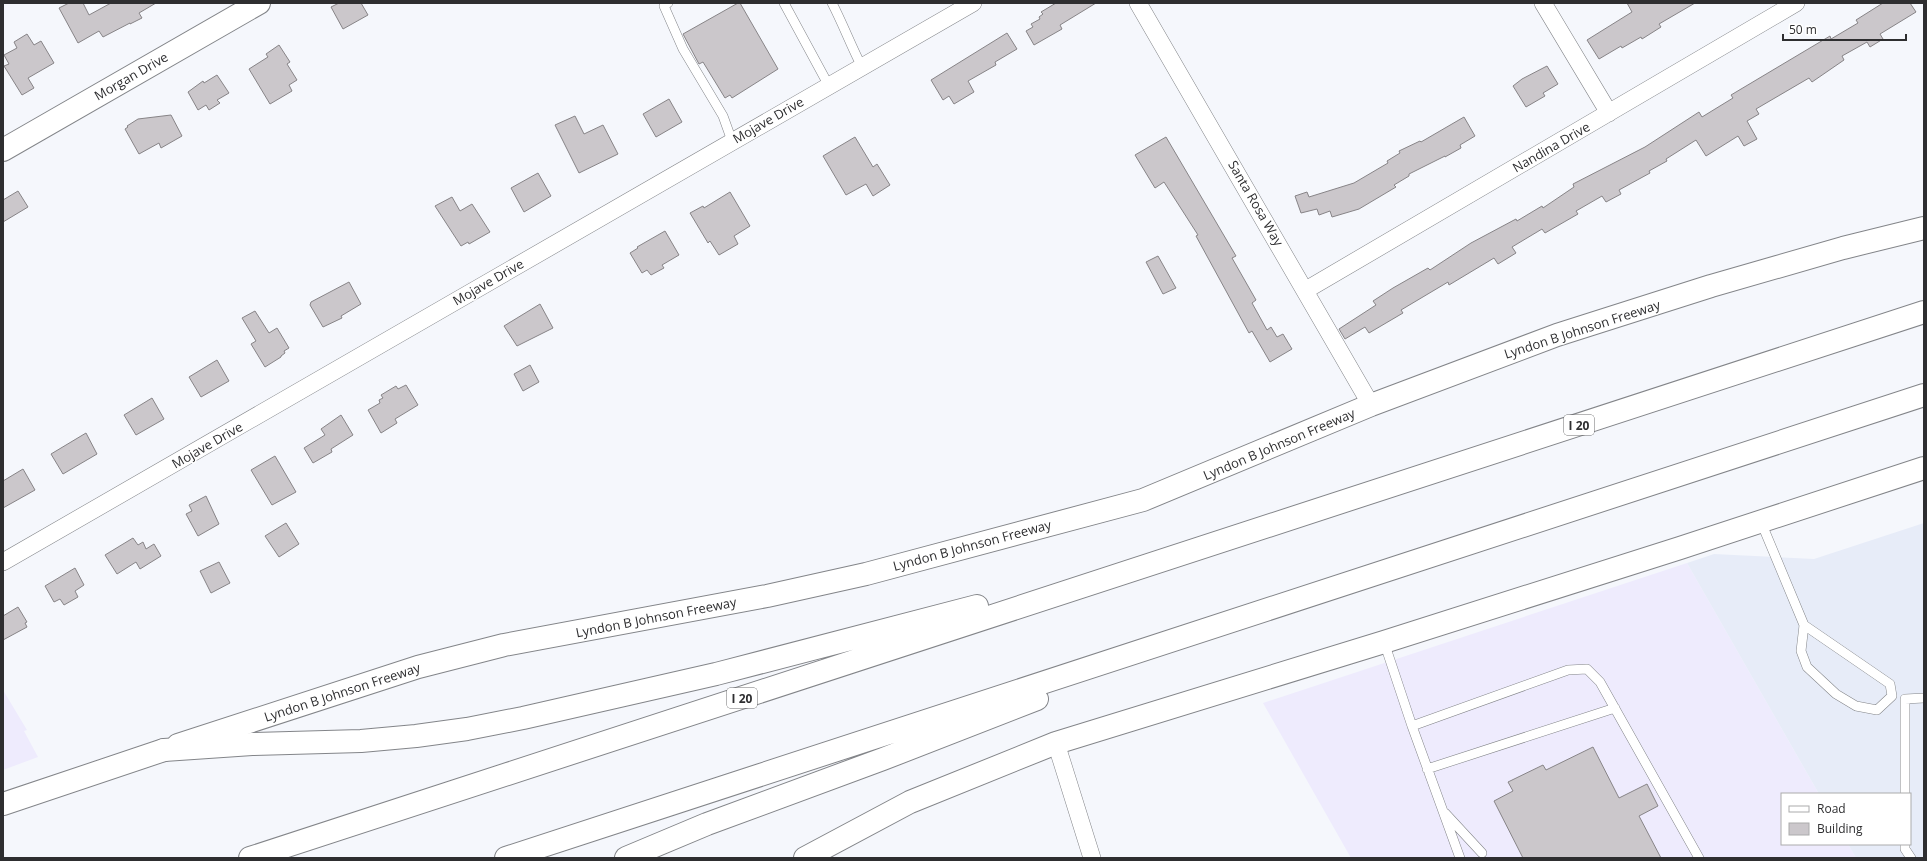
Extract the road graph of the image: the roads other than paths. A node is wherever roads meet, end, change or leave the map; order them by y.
1 (259, 3) edge
2 (784, 3) edge
3 (832, 3) edge
4 (972, 3) edge
5 (1138, 3) edge
6 (1543, 3) edge
7 (1796, 3) edge
8 (666, 4) edge
9 (862, 67) junction
10 (829, 86) junction
11 (1609, 113) junction
12 (732, 141) junction
13 (3, 150) edge
14 (1924, 228) edge
15 (1306, 290) junction
16 (1924, 312) edge
17 (1924, 395) edge
18 (1371, 405) junction
19 (1924, 468) edge
20 (1761, 522) junction
21 (1233, 537) junction
22 (3, 562) edge
23 (1255, 613) junction
24 (1804, 625) junction
25 (1384, 642) junction
26 (1892, 696) junction
27 (1905, 698) junction
28 (1924, 698) edge
29 (1615, 708) junction
30 (1412, 726) junction
31 (1056, 743) junction
32 (164, 750) junction
33 (1427, 769) junction
34 (1905, 793) edge
35 (3, 804) edge
36 (1442, 809) junction
37 (1905, 845) edge
38 (1484, 856) edge
39 (250, 858) edge
40 (506, 858) edge
41 (626, 858) edge
42 (805, 858) edge
43 (1092, 858) edge
44 (1460, 858) edge
45 (1698, 858) edge
46 (1911, 858) edge

1 - 13 main road, Morgan Drive
2 - 10 lane
3 - 9 lane
4 - 9 street, Mojave Drive
5 - 15 street, Santa Rosa Way
6 - 11 street
7 - 11 street, Nandina Drive
8 - 12 lane
9 - 10 street, Mojave Drive
10 - 12 street, Mojave Drive
11 - 15 street, Nandina Drive
12 - 22 street, Mojave Drive
14 - 18 main road, Lyndon B Johnson Freeway
15 - 18 street, Santa Rosa Way
16 - 21 main road, I 20
17 - 23 main road
18 - 32 main road, Lyndon B Johnson Freeway
19 - 20 main road
20 - 24 lane
20 - 25 main road
21 - 32 main road
21 - 39 main road, I 20
23 - 40 main road
23 - 41 main road
24 - 26 lane
24 - 26 lane
25 - 30 lane
25 - 31 main road
26 - 27 lane
27 - 28 lane
27 - 34 lane
29 - 30 lane
29 - 33 lane
29 - 45 lane
30 - 33 lane
31 - 42 main road
31 - 43 street
32 - 35 main road, Lyndon B Johnson Freeway
33 - 36 lane
36 - 38 lane
36 - 44 lane
37 - 46 lane

